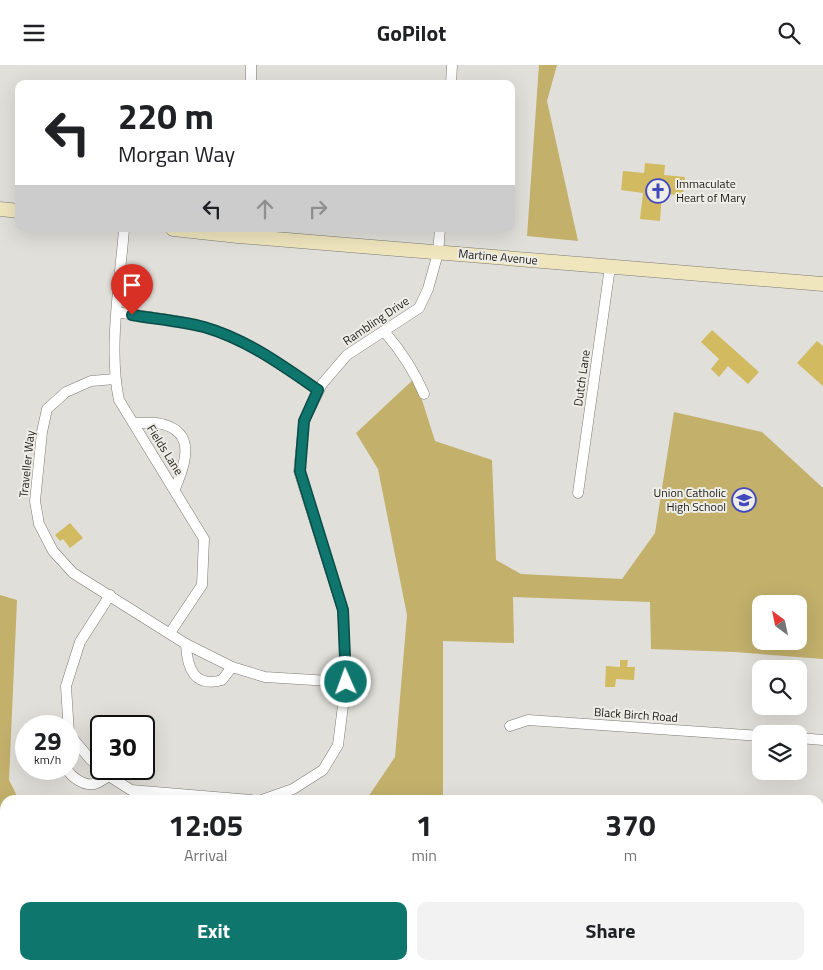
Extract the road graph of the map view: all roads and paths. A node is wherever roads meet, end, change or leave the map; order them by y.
1 (251, 65) edge
2 (452, 65) edge
3 (251, 80) edge
4 (451, 80) edge
5 (0, 209) edge
6 (15, 211) edge
7 (124, 232) edge
8 (238, 232) edge
9 (440, 232) edge
10 (438, 253) junction
11 (610, 267) junction
12 (823, 284) edge
13 (117, 312) junction
14 (384, 331) junction
15 (114, 379) junction
16 (318, 390) junction
17 (424, 394) dead end
18 (134, 423) junction
19 (175, 489) junction
20 (578, 493) dead end
21 (110, 595) junction
22 (170, 633) junction
23 (186, 645) junction
24 (232, 667) junction
25 (346, 682) junction
26 (68, 715) edge
27 (510, 726) dead end
28 (752, 735) edge
29 (807, 739) edge
30 (823, 740) edge
31 (80, 747) edge
32 (90, 759) edge
33 (79, 780) edge
34 (102, 780) edge
35 (115, 780) edge
36 (191, 795) edge
37 (276, 795) edge

1 - 3 street
2 - 4 street
5 - 6 main road
7 - 13 street, Fields Lane
8 - 10 main road, Martine Avenue
9 - 10 street, Rambling Drive
10 - 11 main road, Martine Avenue
10 - 14 street, Rambling Drive
11 - 12 main road, Martine Avenue
11 - 20 street, Dutch Lane
13 - 15 street, Fields Lane
13 - 16 street
14 - 16 street, Rambling Drive
14 - 17 street
15 - 18 street, Fields Lane
15 - 21 street, Traveller Way
16 - 25 street, Rambling Drive
18 - 19 street, Fields Lane
18 - 19 street, Fields Lane
19 - 22 street, Fields Lane
21 - 22 street, Traveller Way
21 - 26 street
22 - 23 street, Traveller Way
23 - 24 street, Traveller Way
23 - 24 street
24 - 25 street, Traveller Way
25 - 37 street, Rambling Drive
27 - 28 street, Black Birch Road
29 - 30 street
31 - 32 street
33 - 34 street
35 - 36 street

